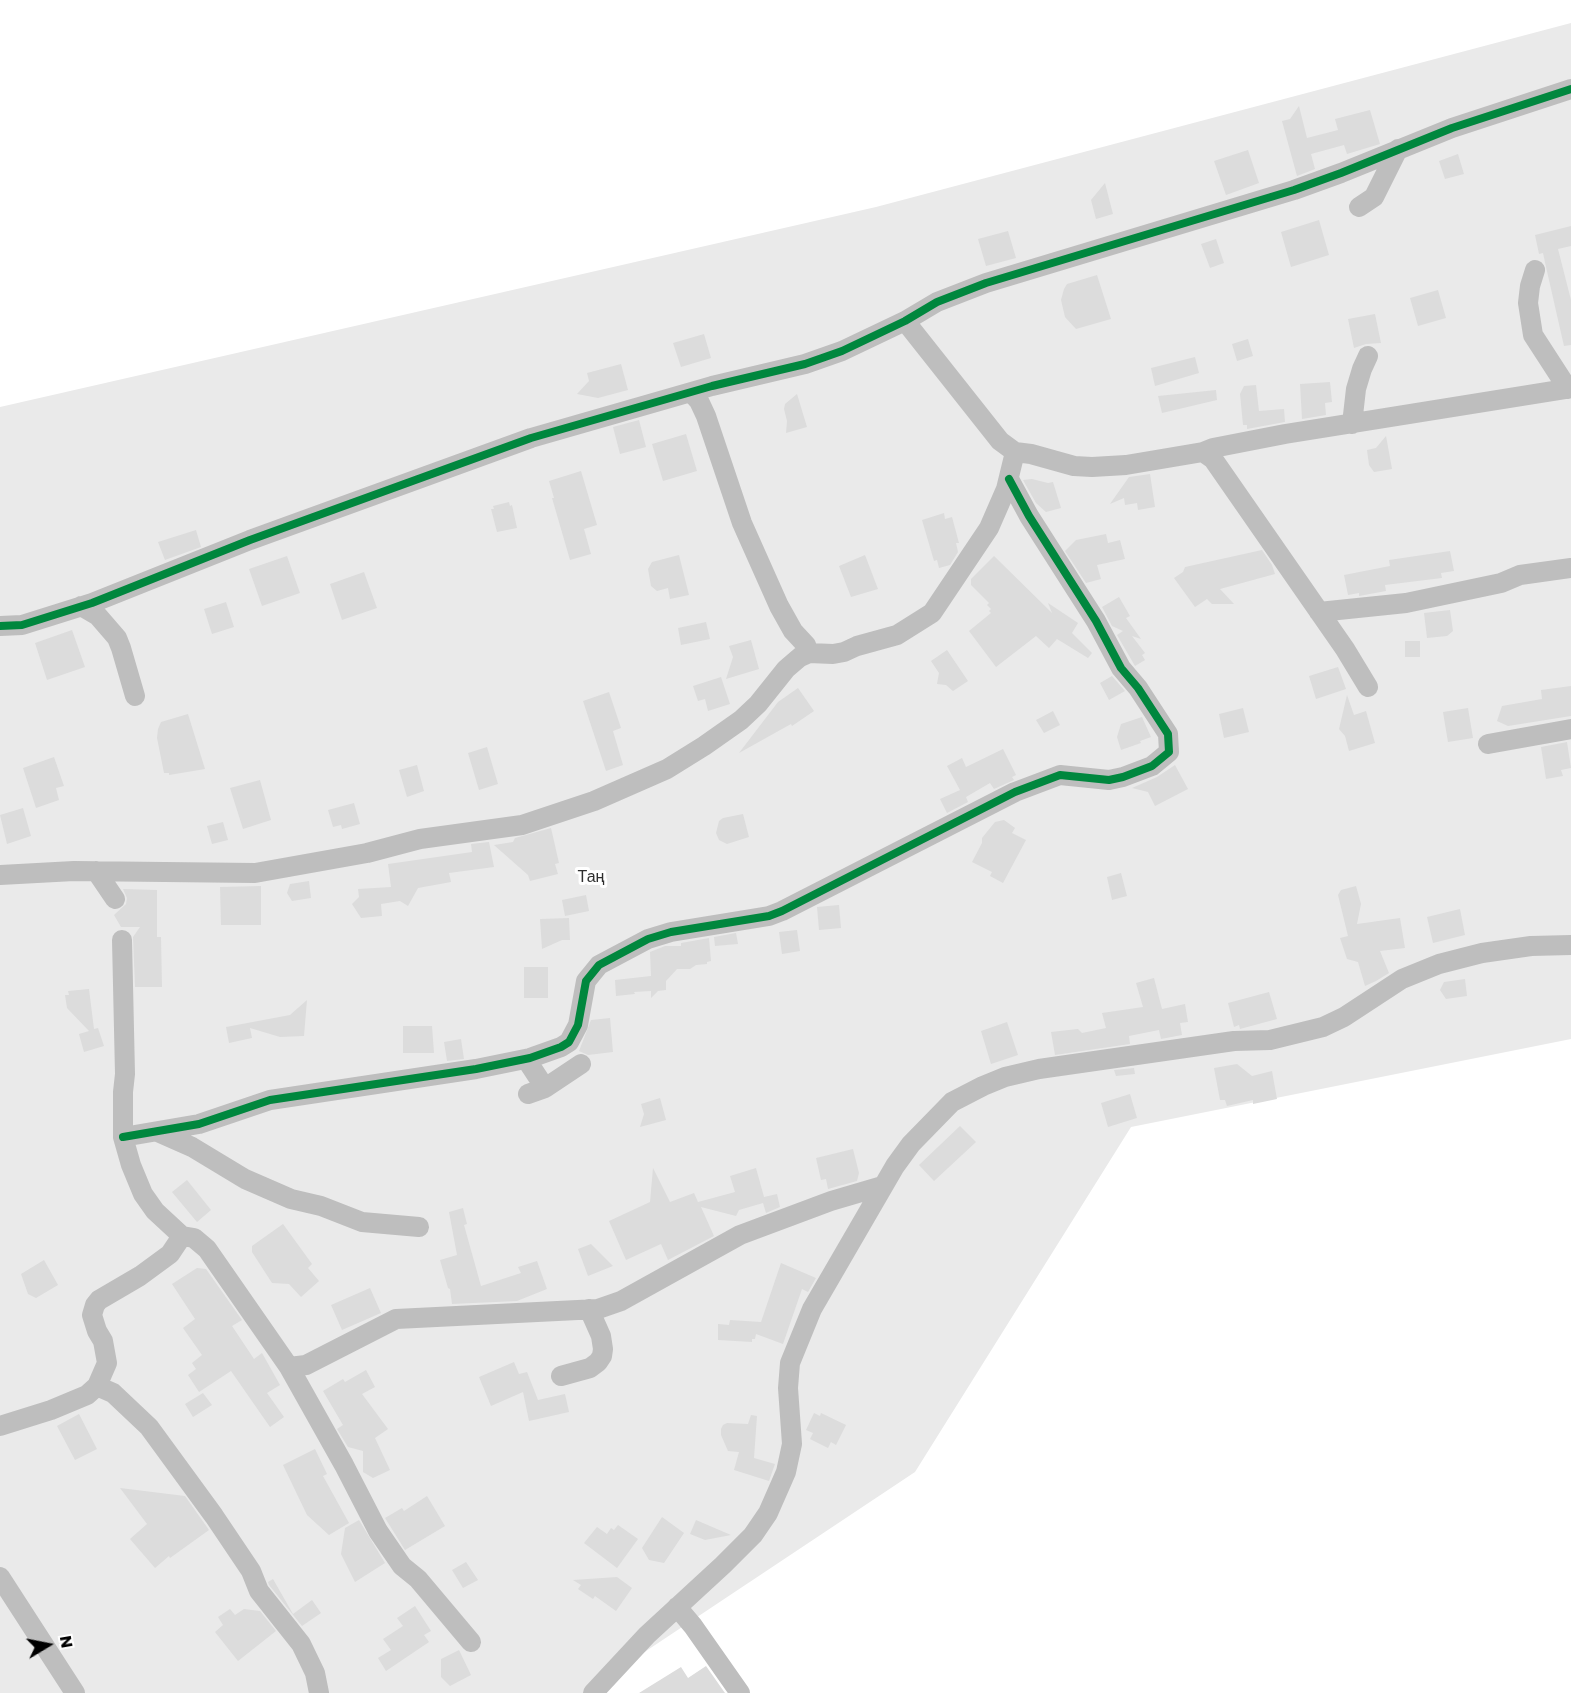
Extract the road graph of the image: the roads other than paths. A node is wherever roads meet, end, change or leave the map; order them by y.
1 (1571, 89) edge
2 (1398, 149) junction
3 (1359, 207) dead end
4 (1535, 270) dead end
5 (905, 321) junction
6 (1368, 356) dead end
7 (1569, 388) edge
8 (691, 392) junction
9 (1352, 424) junction
10 (1015, 452) junction
11 (1203, 452) junction
12 (1009, 479) junction
13 (1571, 568) edge
14 (81, 606) junction
15 (1319, 612) junction
16 (0, 626) edge
17 (809, 653) junction
18 (1368, 687) dead end
19 (135, 696) dead end
20 (1571, 729) edge
21 (1488, 744) dead end
22 (96, 871) junction
23 (0, 875) edge
24 (115, 899) dead end
25 (122, 940) dead end
26 (1571, 945) edge
27 (526, 1059) junction
28 (581, 1064) dead end
29 (158, 1132) junction
30 (123, 1137) junction
31 (882, 1186) junction
32 (419, 1227) dead end
33 (182, 1236) junction
34 (589, 1309) junction
35 (289, 1367) junction
36 (561, 1376) dead end
37 (98, 1386) junction
38 (0, 1426) edge
39 (0, 1577) edge
40 (677, 1607) junction
41 (471, 1642) dead end
42 (75, 1693) edge
43 (319, 1693) edge
44 (593, 1693) edge
45 (740, 1693) edge

1 - 2 street
2 - 3 street
2 - 5 street
4 - 7 street
5 - 8 street
5 - 10 street
6 - 9 street
7 - 9 street
8 - 14 street
8 - 17 street
9 - 11 street
10 - 11 street
10 - 12 street
11 - 15 street
12 - 17 street
12 - 27 street
13 - 15 street
14 - 16 street
14 - 19 street
15 - 18 street
17 - 22 street
20 - 21 street
22 - 23 street
22 - 24 street
25 - 30 street
26 - 31 street
27 - 28 street
27 - 29 street
29 - 30 street
29 - 32 street
30 - 33 street
31 - 34 street
31 - 40 street
33 - 35 street
33 - 37 street
34 - 35 street
34 - 36 street
35 - 41 street
37 - 38 street
37 - 43 street
39 - 42 street
40 - 44 street
40 - 45 street

